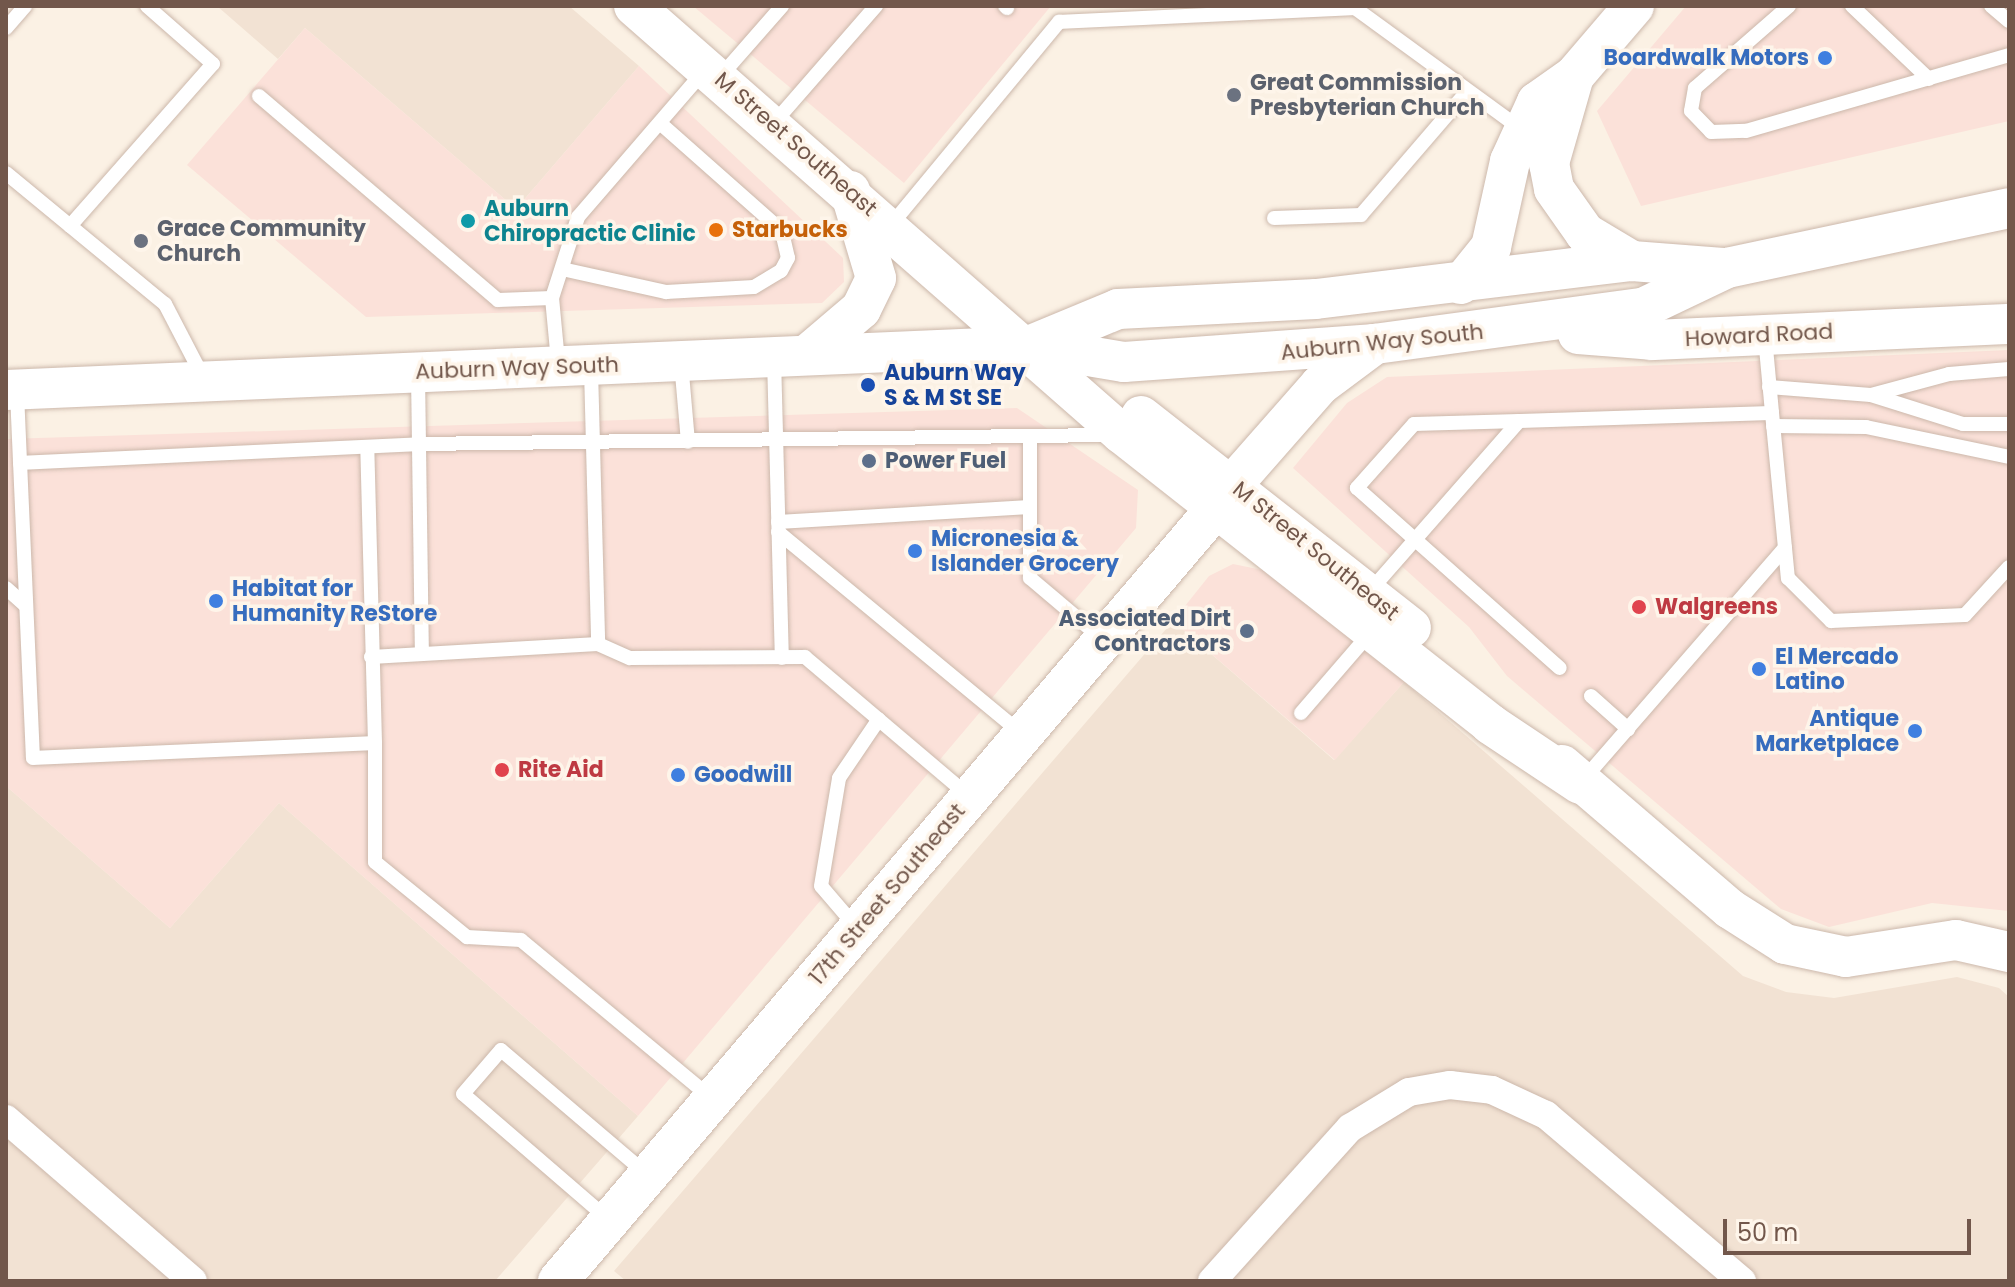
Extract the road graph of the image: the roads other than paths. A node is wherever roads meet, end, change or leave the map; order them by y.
1 (25, 6) edge
2 (147, 6) edge
3 (634, 6) edge
4 (782, 6) edge
5 (876, 6) edge
6 (1634, 6) edge
7 (1789, 6) edge
8 (1852, 6) edge
9 (1991, 6) edge
10 (1355, 7) edge
11 (1179, 11) edge
12 (2009, 21) edge
13 (6, 28) edge
14 (2009, 55) edge
15 (713, 73) junction
16 (1574, 76) junction
17 (1929, 79) junction
18 (1465, 94) junction
19 (259, 96) dead end
20 (660, 123) junction
21 (772, 124) junction
22 (1521, 129) junction
23 (6, 173) edge
24 (850, 191) junction
25 (2009, 208) edge
26 (1274, 218) dead end
27 (891, 225) junction
28 (70, 226) junction
29 (1632, 261) junction
30 (1727, 268) junction
31 (562, 269) junction
32 (1461, 284) junction
33 (552, 298) junction
34 (2009, 324) edge
35 (1510, 329) junction
36 (1765, 334) junction
37 (1375, 344) junction
38 (1029, 346) junction
39 (790, 356) junction
40 (681, 361) junction
41 (574, 365) junction
42 (2009, 369) edge
43 (418, 372) junction
44 (205, 381) junction
45 (1769, 387) junction
46 (12, 389) edge
47 (1871, 395) junction
48 (1772, 419) junction
49 (1519, 421) junction
50 (2009, 424) edge
51 (1122, 434) junction
52 (1030, 439) junction
53 (776, 441) junction
54 (593, 442) junction
55 (688, 442) junction
56 (419, 444) junction
57 (367, 447) junction
58 (2009, 457) edge
59 (20, 463) junction
60 (1225, 496) junction
61 (1030, 507) junction
62 (778, 527) junction
63 (1416, 538) junction
64 (1785, 548) junction
65 (2009, 567) edge
66 (6, 588) edge
67 (1368, 592) junction
68 (26, 606) junction
69 (1372, 631) junction
70 (1103, 639) junction
71 (598, 644) junction
72 (422, 654) junction
73 (371, 657) junction
74 (782, 658) junction
75 (1560, 668) dead end
76 (1591, 696) dead end
77 (1301, 713) dead end
78 (879, 719) junction
79 (1628, 729) junction
80 (1022, 735) junction
81 (375, 743) junction
82 (1580, 784) junction
83 (970, 796) junction
84 (858, 928) junction
85 (2009, 952) edge
86 (713, 1099) junction
87 (6, 1119) edge
88 (648, 1175) junction
89 (610, 1220) junction
90 (564, 1279) edge
91 (193, 1281) edge
92 (1212, 1281) edge
93 (1742, 1281) edge

1 - 13 lane
2 - 28 lane
3 - 15 main road, M Street Southeast
4 - 15 lane
5 - 21 lane
6 - 16 main road
7 - 17 lane
8 - 17 lane
9 - 12 lane
10 - 11 lane
10 - 18 lane
11 - 27 lane
14 - 17 lane
15 - 20 lane
15 - 21 main road, M Street Southeast
16 - 22 main road
16 - 29 main road
18 - 22 lane
18 - 26 lane
19 - 33 lane
20 - 31 lane
20 - 31 lane
21 - 24 main road, M Street Southeast
22 - 32 main road
23 - 28 lane
24 - 27 main road, M Street Southeast
24 - 39 main road
25 - 30 main road, Auburn Way South
27 - 38 main road, M Street Southeast
28 - 44 lane
29 - 30 main road, Auburn Way South
29 - 32 main road, Auburn Way South
30 - 35 main road, Auburn Way South
31 - 33 lane
32 - 38 main road, Auburn Way South
33 - 41 lane
34 - 36 main road, Howard Road
35 - 36 main road, Howard Road
35 - 37 main road, Auburn Way South
36 - 45 lane
37 - 38 main road, Auburn Way South
37 - 60 main road, 17th Street Southeast
38 - 39 main road, Auburn Way South
38 - 51 main road, M Street Southeast
38 - 60 main road, M Street Southeast
39 - 40 main road, Auburn Way South
39 - 53 lane
40 - 41 main road, Auburn Way South
40 - 55 lane
41 - 43 main road, Auburn Way South
41 - 54 lane
42 - 47 lane
43 - 44 main road, Auburn Way South
43 - 56 lane
44 - 46 main road, Auburn Way South
45 - 47 lane
45 - 48 lane
46 - 59 lane
47 - 50 lane
48 - 49 lane
48 - 58 lane
48 - 64 lane
49 - 63 lane
49 - 63 lane
51 - 52 lane
51 - 60 main road, M Street Southeast
52 - 53 lane
52 - 61 lane
53 - 55 lane
53 - 62 lane
54 - 55 lane
54 - 56 lane
54 - 71 lane
56 - 57 lane
56 - 72 lane
57 - 59 lane
57 - 73 lane
59 - 68 lane
60 - 67 main road, M Street Southeast
60 - 69 main road, M Street Southeast
60 - 70 main road, 17th Street Southeast
61 - 62 lane
61 - 70 lane
62 - 74 lane
62 - 80 lane
63 - 67 lane
63 - 75 lane
64 - 65 lane
64 - 79 lane
66 - 68 lane
67 - 82 main road, M Street Southeast
68 - 81 lane
69 - 77 lane
69 - 82 main road, M Street Southeast
70 - 80 main road, 17th Street Southeast
71 - 72 lane
71 - 74 lane
72 - 73 lane
73 - 81 lane
74 - 78 lane
76 - 79 lane
78 - 83 lane
78 - 84 lane
79 - 82 lane
80 - 83 main road, 17th Street Southeast
81 - 86 lane
82 - 85 main road, M Street Southeast
83 - 84 main road, 17th Street Southeast
84 - 86 main road, 17th Street Southeast
86 - 88 main road, 17th Street Southeast
87 - 91 street
88 - 89 main road, 17th Street Southeast
88 - 89 lane
89 - 90 main road, 17th Street Southeast
92 - 93 street

